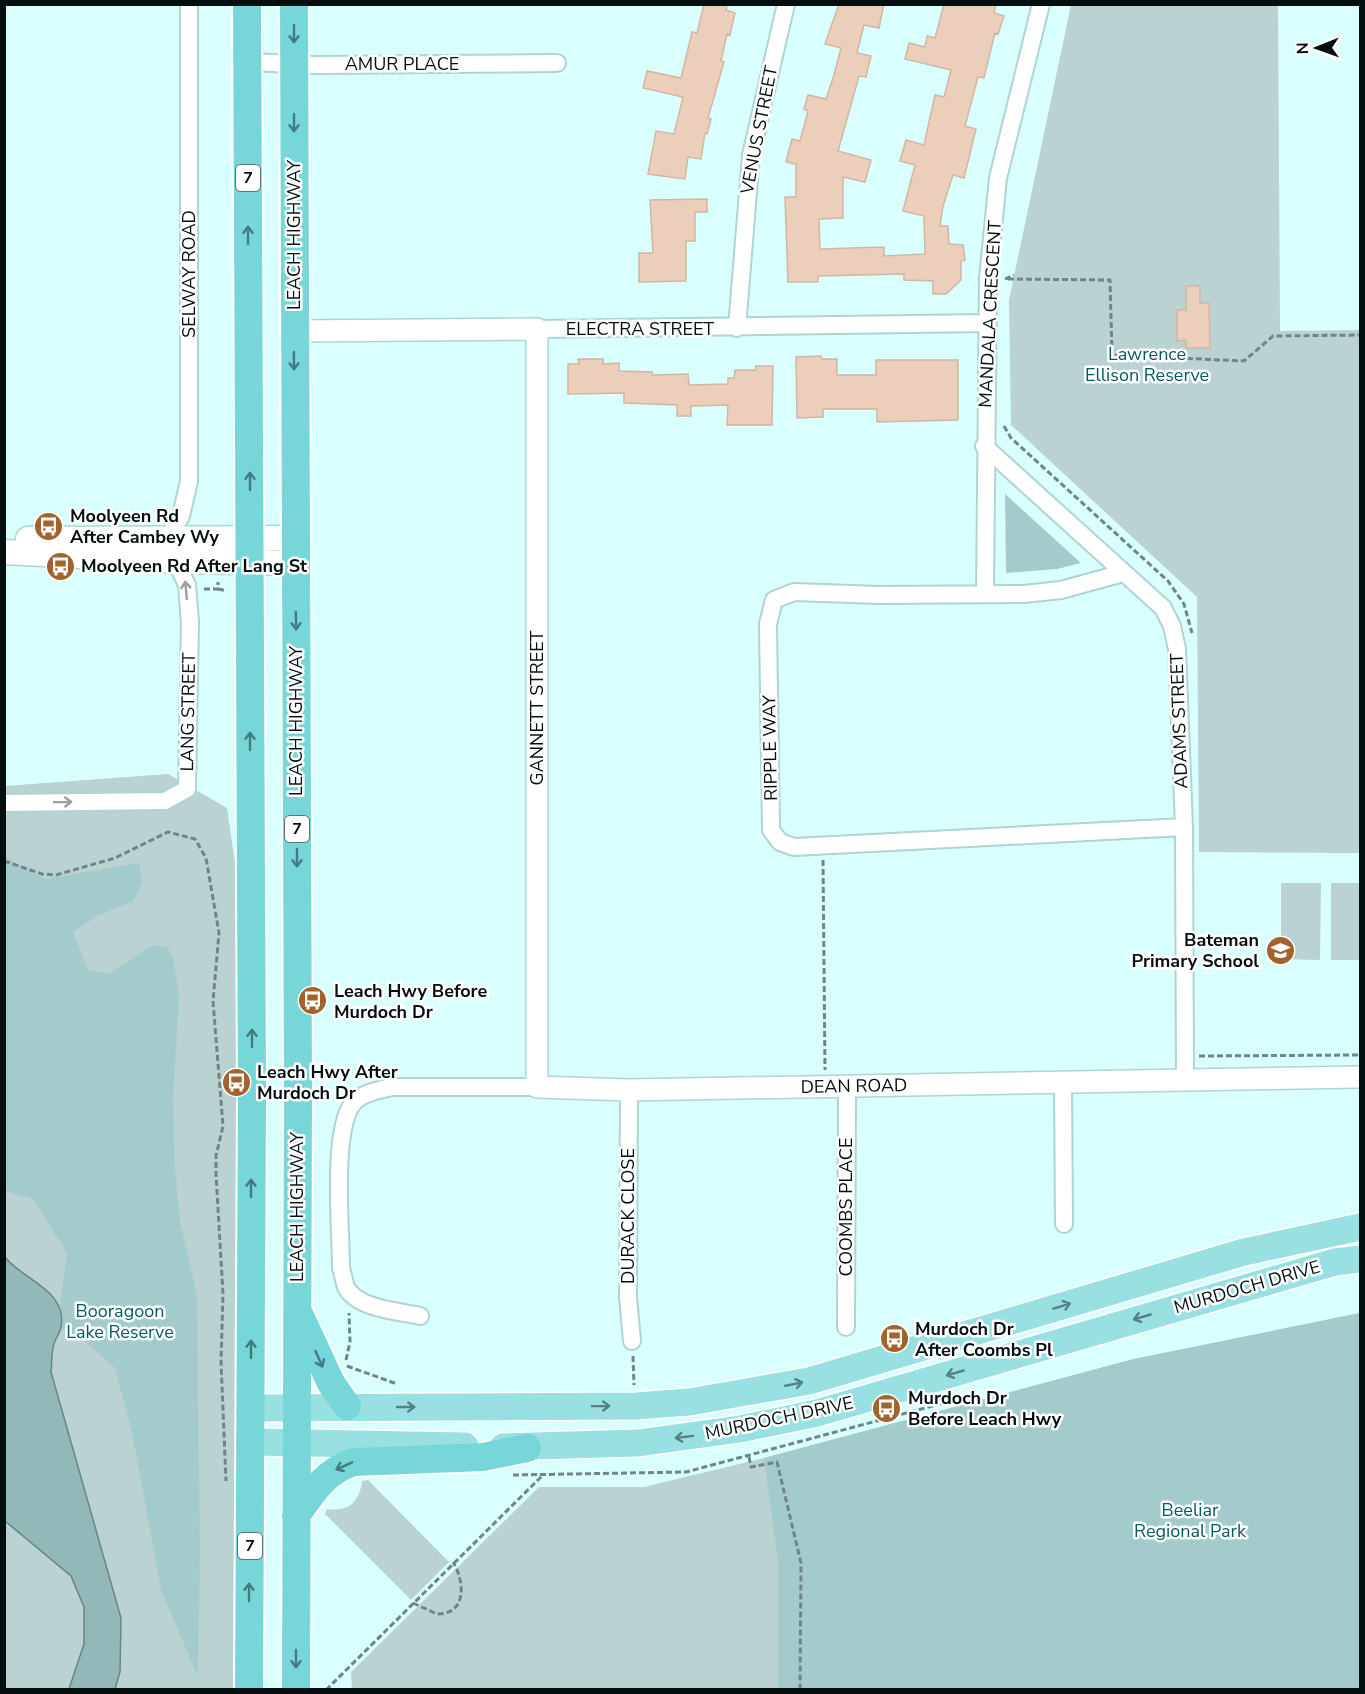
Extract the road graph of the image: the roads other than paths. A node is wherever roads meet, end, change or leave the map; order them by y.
1 (189, 4) edge
2 (247, 4) edge
3 (294, 4) edge
4 (786, 4) edge
5 (1041, 4) edge
6 (247, 62) junction
7 (557, 63) dead end
8 (294, 64) junction
9 (987, 323) junction
10 (737, 328) junction
11 (537, 329) junction
12 (294, 331) junction
13 (984, 446) junction
14 (4, 538) edge
15 (171, 550) junction
16 (250, 551) junction
17 (295, 551) junction
18 (4, 552) edge
19 (1123, 573) junction
20 (985, 594) junction
21 (4, 803) edge
22 (1184, 827) junction
23 (1360, 1077) edge
24 (1185, 1078) junction
25 (1064, 1081) junction
26 (847, 1086) junction
27 (537, 1087) junction
28 (629, 1090) junction
29 (298, 1095) junction
30 (252, 1096) junction
31 (1064, 1224) dead end
32 (1360, 1227) edge
33 (1360, 1259) edge
34 (296, 1308) junction
35 (420, 1316) dead end
36 (846, 1328) dead end
37 (632, 1341) road end
38 (347, 1406) junction
39 (296, 1407) junction
40 (250, 1408) junction
41 (250, 1442) junction
42 (296, 1442) junction
43 (526, 1448) junction
44 (296, 1516) junction
45 (249, 1689) edge
46 (296, 1689) edge

1 - 15 street, SELWAY ROAD
2 - 6 highway, 7
3 -> 8 highway, LEACH HIGHWAY / 7
4 - 10 street, VENUS STREET
5 - 9 street, MANDALA CRESCENT
6 - 8 street, AMUR PLACE
16 -> 6 highway, 7
7 - 8 street, AMUR PLACE
8 -> 12 highway, LEACH HIGHWAY / 7
9 - 10 street, ELECTRA STREET
9 - 13 street, MANDALA CRESCENT
10 - 11 street, ELECTRA STREET
11 - 12 street, ELECTRA STREET
11 - 27 street, GANNETT STREET
12 -> 17 highway, LEACH HIGHWAY / 7
13 - 19 street, ADAMS STREET
13 - 20 street, MANDALA CRESCENT
14 - 15 main road
15 - 16 main road
15 - 18 main road
21 -> 15 street, LANG STREET
16 - 17 main road
30 -> 16 highway, 7
17 -> 29 highway, LEACH HIGHWAY / 7
19 - 20 street, RIPPLE WAY
19 - 22 street, ADAMS STREET
20 - 22 street, RIPPLE WAY
22 - 24 street, ADAMS STREET
23 - 24 street, DEAN ROAD
24 - 25 street, DEAN ROAD
25 - 26 street, DEAN ROAD
25 - 31 street
26 - 28 street, DEAN ROAD
26 - 36 street, COOMBS PLACE
27 - 28 street, DEAN ROAD
27 - 35 street, DEAN ROAD
28 - 37 street, DURACK CLOSE
29 - 30 highway
29 - 34 highway, LEACH HIGHWAY / 7
40 -> 30 highway, 7
38 -> 32 main road, MURDOCH DRIVE
33 -> 43 main road, MURDOCH DRIVE
34 -> 38 highway
34 - 39 highway, LEACH HIGHWAY / 7
38 - 39 main road, MURDOCH DRIVE
39 - 40 main road, MURDOCH DRIVE
39 - 42 highway, LEACH HIGHWAY / 7
40 - 41 highway, 7
41 - 42 main road, MURDOCH DRIVE
45 -> 41 highway, 7
42 - 43 main road, MURDOCH DRIVE
42 - 44 highway, LEACH HIGHWAY / 7
43 -> 44 highway
44 -> 46 highway, LEACH HIGHWAY / 7

